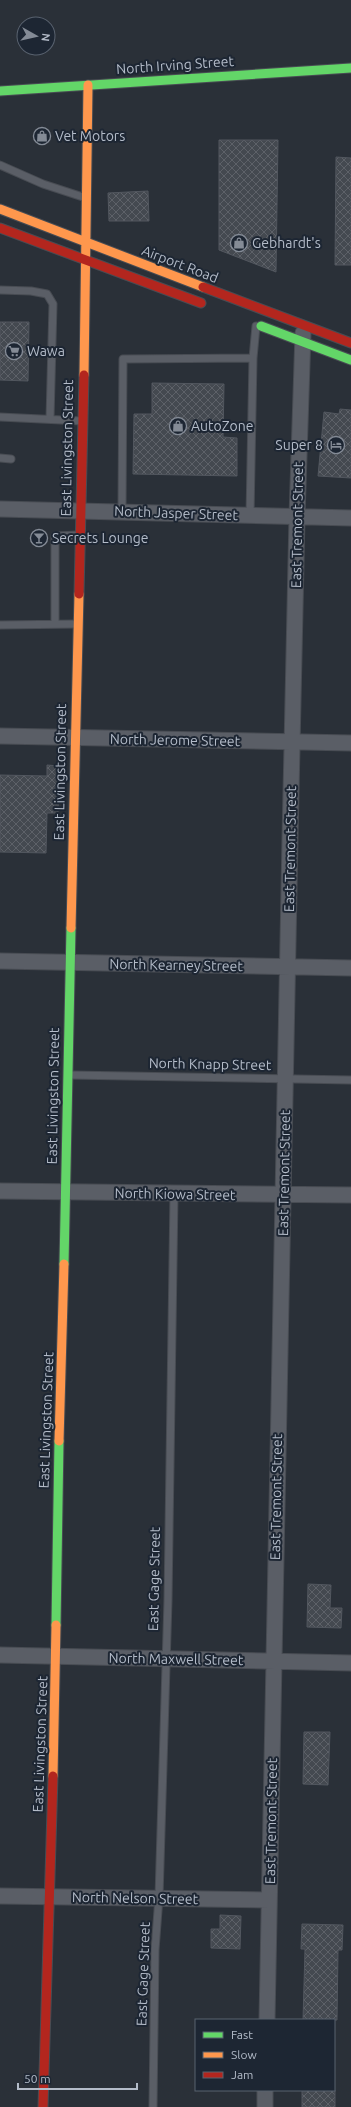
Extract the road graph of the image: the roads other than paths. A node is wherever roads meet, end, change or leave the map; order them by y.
1 (351, 68) edge
2 (88, 85) junction
3 (0, 91) edge
4 (0, 166) edge
5 (86, 199) junction
6 (0, 209) edge
7 (0, 228) edge
8 (87, 243) junction
9 (86, 260) junction
10 (0, 290) edge
11 (211, 307) dead end
12 (252, 323) joint
13 (304, 326) junction
14 (302, 341) junction
15 (351, 343) edge
16 (253, 358) junction
17 (351, 360) edge
18 (0, 417) edge
19 (50, 419) junction
20 (82, 421) junction
21 (0, 458) edge
22 (11, 459) dead end
23 (0, 509) edge
24 (80, 510) junction
25 (122, 512) junction
26 (250, 516) junction
27 (297, 517) junction
28 (351, 518) edge
29 (79, 535) junction
30 (55, 624) junction
31 (77, 624) junction
32 (0, 625) edge
33 (0, 736) edge
34 (75, 738) junction
35 (292, 742) junction
36 (351, 743) edge
37 (0, 961) edge
38 (70, 962) junction
39 (287, 967) junction
40 (351, 968) edge
41 (68, 1074) junction
42 (285, 1078) junction
43 (351, 1080) edge
44 (0, 1191) edge
45 (65, 1192) junction
46 (174, 1194) junction
47 (284, 1195) junction
48 (351, 1195) edge
49 (0, 1655) edge
50 (56, 1656) junction
51 (165, 1658) junction
52 (274, 1661) junction
53 (351, 1663) edge
54 (0, 1896) edge
55 (48, 1897) junction
56 (159, 1898) junction
57 (269, 1900) junction
58 (267, 2019) edge
59 (265, 2091) edge
60 (43, 2107) edge
61 (153, 2107) edge
62 (265, 2107) edge

1 - 2 street, North Irving Street
2 - 3 street, North Irving Street
2 - 5 street, East Livingston Street
4 - 5 lane
5 - 8 street, East Livingston Street
6 - 8 street, Airport Road
7 - 9 street, Airport Road
8 - 9 street, East Livingston Street
8 - 13 street, Airport Road
9 - 11 street, Airport Road
9 - 20 street, East Livingston Street
10 - 19 lane
12 - 14 street
12 - 16 lane
13 - 14 street, East Tremont Street
13 - 15 street, Airport Road
14 - 17 street
14 - 27 street, East Tremont Street
16 - 25 lane
16 - 26 lane
18 - 19 lane
19 - 20 lane
20 - 24 street, East Livingston Street
21 - 22 lane
23 - 24 street, North Jasper Street
24 - 25 street, North Jasper Street
24 - 29 street, East Livingston Street
25 - 26 street, North Jasper Street
26 - 27 street, North Jasper Street
27 - 28 street, North Jasper Street
27 - 35 street, East Tremont Street
29 - 30 lane
29 - 31 street, East Livingston Street
30 - 31 lane
30 - 32 lane
31 - 34 street, East Livingston Street
33 - 34 street, North Jerome Street
34 - 35 street, North Jerome Street
34 - 38 street, East Livingston Street
35 - 36 street, North Jerome Street
35 - 39 street, East Tremont Street
37 - 38 street, North Kearney Street
38 - 39 street, North Kearney Street
38 - 41 street, East Livingston Street
39 - 40 street, North Kearney Street
39 - 42 street, East Tremont Street
41 - 42 lane, North Knapp Street
41 - 45 street, East Livingston Street
42 - 43 lane, North Knapp Street
42 - 47 street, East Tremont Street
44 - 45 street, North Kiowa Street
45 - 46 street, North Kiowa Street
45 - 50 street, East Livingston Street
46 - 47 street, North Kiowa Street
46 - 51 lane, East Gage Street
47 - 48 street, North Kiowa Street
47 - 52 street, East Tremont Street
49 - 50 street, North Maxwell Street
50 - 51 street, North Maxwell Street
50 - 55 street, East Livingston Street
51 - 52 street, North Maxwell Street
51 - 56 lane, East Gage Street
52 - 53 street, North Maxwell Street
52 - 57 street, East Tremont Street
54 - 55 street, North Nelson Street
55 - 56 street, North Nelson Street
55 - 60 street, East Livingston Street
56 - 57 street, North Nelson Street
56 - 61 lane, East Gage Street
57 - 58 street, East Tremont Street
59 - 62 street

